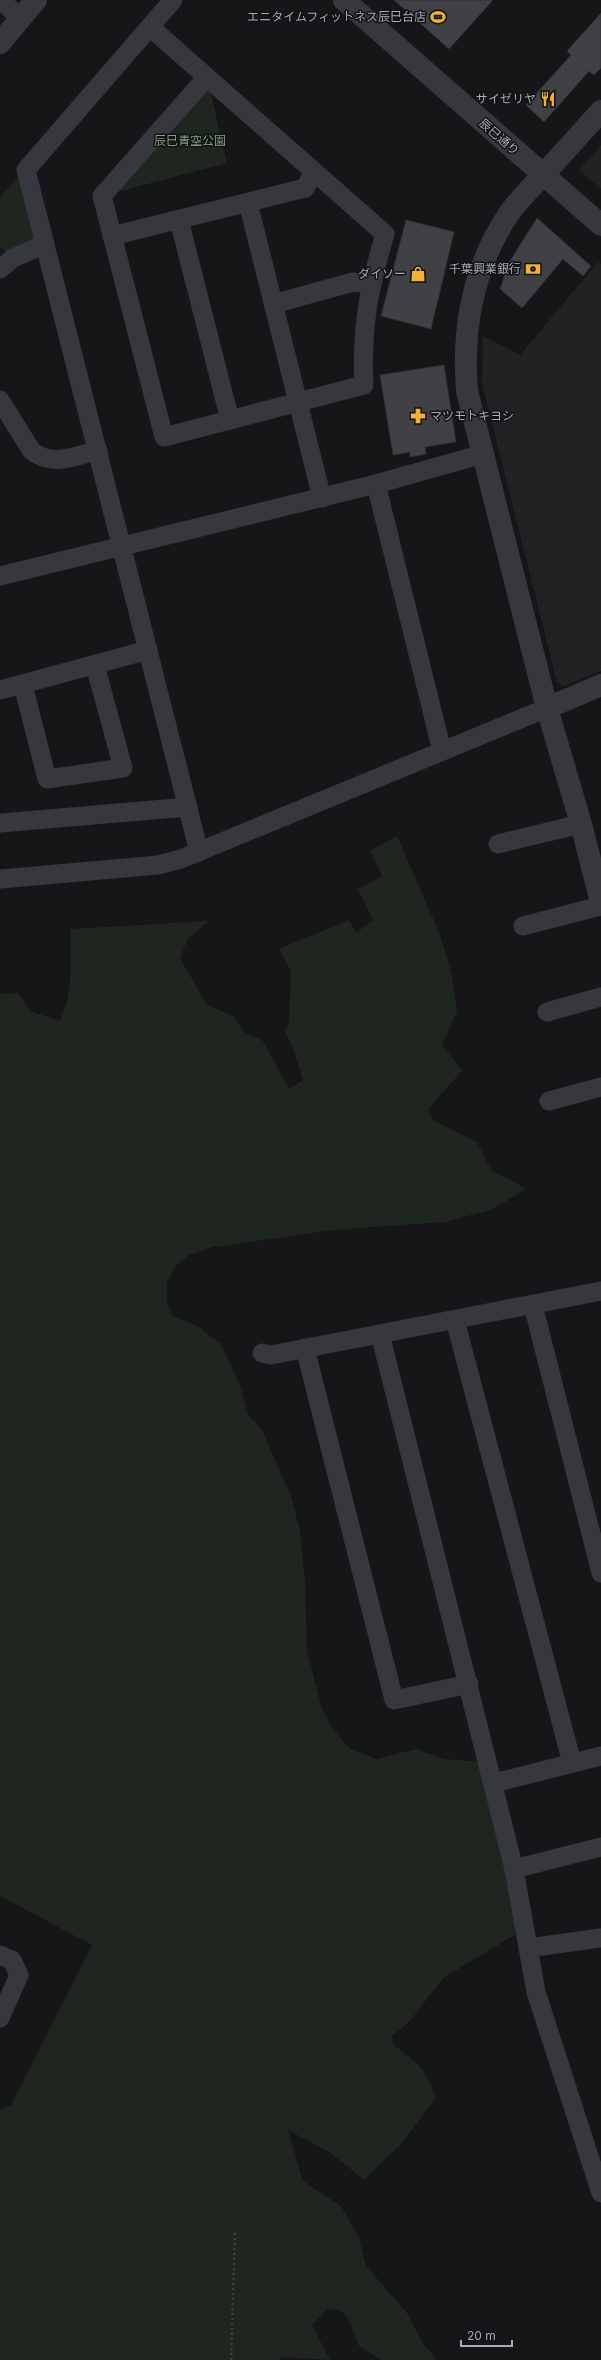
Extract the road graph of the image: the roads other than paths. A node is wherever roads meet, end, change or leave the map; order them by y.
1 (0, 0) edge
2 (36, 0) edge
3 (173, 0) edge
4 (344, 0) edge
5 (22, 18) junction
6 (150, 27) junction
7 (0, 43) edge
8 (206, 77) junction
9 (601, 111) edge
10 (314, 172) junction
11 (543, 175) junction
12 (248, 203) junction
13 (179, 220) junction
14 (601, 225) edge
15 (112, 236) junction
16 (45, 244) junction
17 (0, 269) edge
18 (370, 284) junction
19 (273, 304) junction
20 (0, 400) edge
21 (298, 403) junction
22 (230, 420) junction
23 (98, 450) junction
24 (483, 454) junction
25 (376, 484) junction
26 (322, 498) junction
27 (123, 546) junction
28 (0, 576) edge
29 (148, 650) junction
30 (95, 665) junction
31 (23, 685) junction
32 (601, 685) edge
33 (0, 690) edge
34 (547, 708) junction
35 (442, 751) junction
36 (188, 807) junction
37 (0, 823) edge
38 (581, 824) junction
39 (498, 844) dead end
40 (199, 852) junction
41 (0, 879) edge
42 (601, 902) edge
43 (601, 906) edge
44 (523, 926) dead end
45 (601, 997) edge
46 (547, 1012) dead end
47 (601, 1087) edge
48 (549, 1101) dead end
49 (601, 1291) edge
50 (533, 1305) junction
51 (455, 1320) junction
52 (380, 1334) junction
53 (305, 1348) junction
54 (262, 1353) dead end
55 (601, 1573) edge
56 (469, 1684) junction
57 (601, 1756) edge
58 (572, 1764) junction
59 (494, 1783) junction
60 (601, 1847) edge
61 (514, 1869) junction
62 (601, 1938) edge
63 (528, 1948) junction
64 (0, 1955) edge
65 (0, 2018) edge
66 (601, 2193) edge

1 - 5 street
2 - 5 street
3 - 6 street
4 - 11 street, 辰巳通り
5 - 7 street
6 - 8 street
6 - 16 street
8 - 10 street
8 - 15 street
9 - 11 street
10 - 12 street
10 - 18 street
11 - 14 street, 辰巳通り
11 - 24 street
12 - 13 street
12 - 19 street
13 - 15 street
13 - 22 street
15 - 22 street
16 - 17 street
16 - 23 street
18 - 19 street
18 - 21 street
19 - 21 street
20 - 23 street
21 - 22 street
21 - 26 street
23 - 27 street
24 - 25 street
24 - 34 street
25 - 26 street
25 - 35 street
26 - 27 street
27 - 28 street
27 - 29 street
29 - 30 street
29 - 36 street
30 - 31 street
30 - 31 street
31 - 33 street
32 - 34 street
34 - 35 street
34 - 38 street
35 - 40 street
36 - 37 street
36 - 40 street
38 - 39 street
38 - 42 street
40 - 41 street
43 - 44 street
45 - 46 street
47 - 48 street
49 - 50 street
50 - 51 street
50 - 55 street
51 - 52 street
51 - 58 street
52 - 53 street
52 - 56 street
53 - 54 street
53 - 56 street
56 - 59 street
57 - 58 street
58 - 59 street
59 - 61 street
60 - 61 street
61 - 63 street
62 - 63 street
63 - 66 street
64 - 65 street

